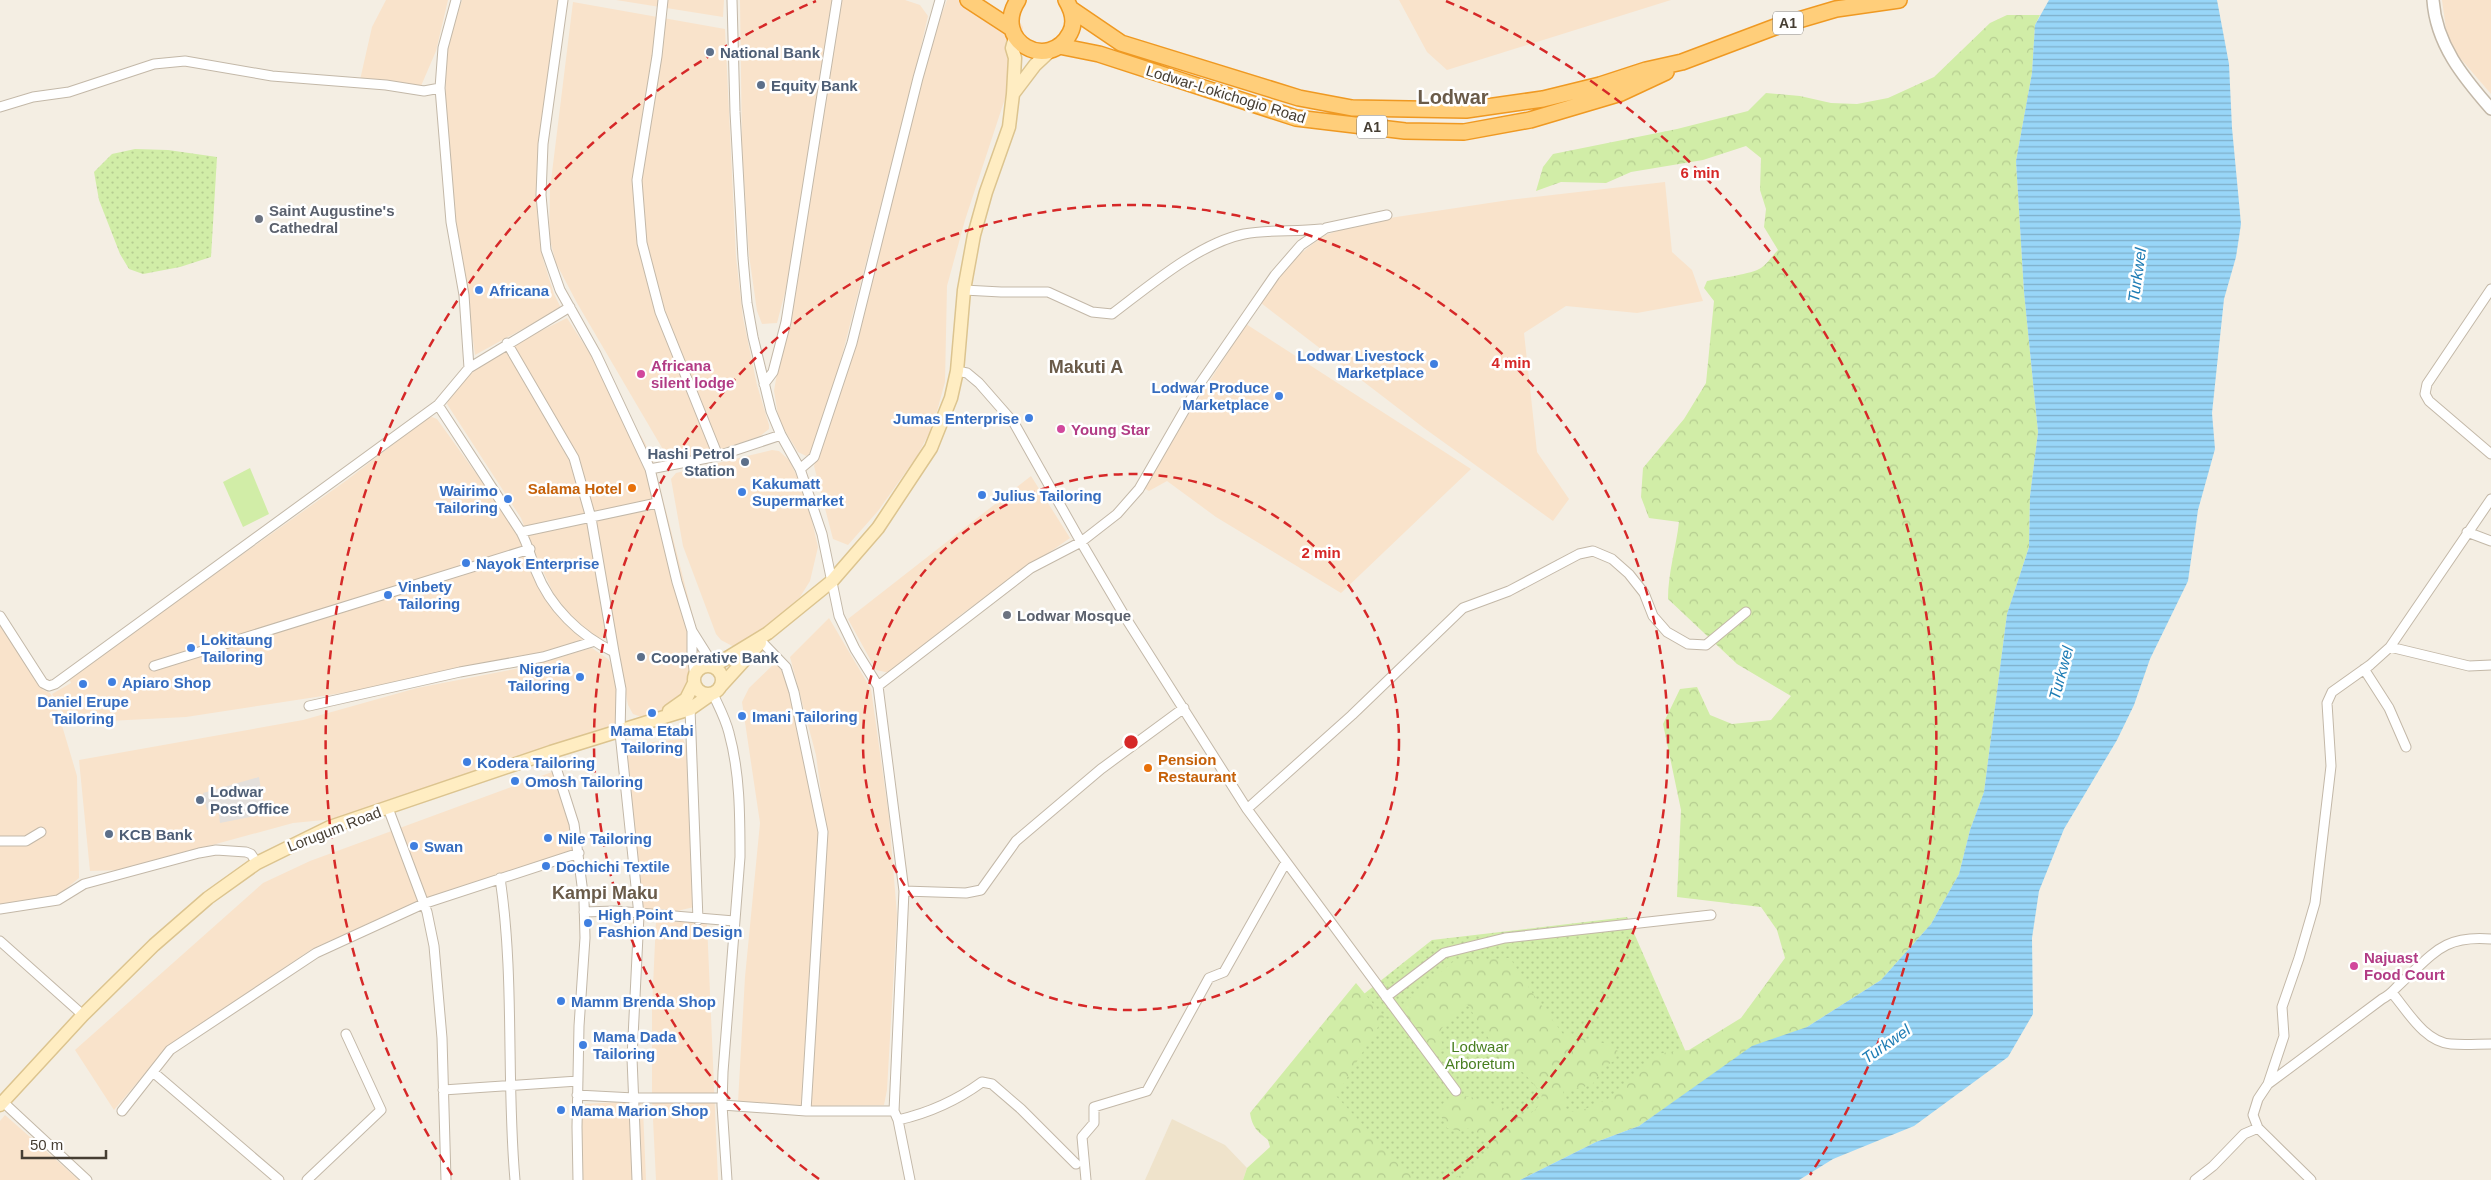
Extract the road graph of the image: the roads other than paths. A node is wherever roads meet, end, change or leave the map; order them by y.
1 (456, 0) edge
2 (563, 0) edge
3 (663, 0) edge
4 (732, 0) edge
5 (837, 0) edge
6 (940, 0) edge
7 (968, 0) edge
8 (1018, 0) edge
9 (1898, 0) edge
10 (2433, 0) edge
11 (1067, 2) edge
12 (1013, 32) junction
13 (1055, 48) junction
14 (1682, 62) junction
15 (440, 88) junction
16 (1014, 94) junction
17 (0, 107) edge
18 (2491, 108) edge
19 (1387, 215) dead end
20 (1326, 228) junction
21 (2491, 289) edge
22 (964, 290) junction
23 (570, 307) junction
24 (508, 343) junction
25 (469, 368) junction
26 (957, 371) junction
27 (764, 384) junction
28 (438, 405) junction
29 (781, 435) junction
30 (2491, 454) edge
31 (718, 456) junction
32 (650, 469) junction
33 (800, 469) junction
34 (2491, 499) edge
35 (657, 503) junction
36 (591, 518) junction
37 (521, 532) junction
38 (2468, 532) junction
39 (2491, 541) edge
40 (1080, 542) junction
41 (530, 549) junction
42 (832, 581) junction
43 (1746, 612) dead end
44 (0, 616) edge
45 (692, 631) junction
46 (764, 637) junction
47 (592, 642) junction
48 (2390, 647) junction
49 (614, 652) junction
50 (2491, 665) edge
51 (154, 666) dead end
52 (714, 666) junction
53 (2364, 670) junction
54 (694, 680) junction
55 (878, 686) junction
56 (714, 692) junction
57 (309, 706) dead end
58 (1184, 708) junction
59 (690, 709) junction
60 (663, 716) junction
61 (620, 732) junction
62 (2406, 747) dead end
63 (551, 752) junction
64 (388, 808) junction
65 (1247, 809) junction
66 (42, 832) dead end
67 (0, 841) edge
68 (579, 853) junction
69 (1286, 862) junction
70 (257, 863) junction
71 (500, 878) junction
72 (904, 891) junction
73 (423, 904) junction
74 (0, 909) edge
75 (584, 912) junction
76 (640, 915) junction
77 (1711, 916) dead end
78 (698, 920) junction
79 (734, 922) junction
80 (2491, 939) edge
81 (0, 941) edge
82 (2393, 994) junction
83 (1386, 997) junction
84 (84, 1015) junction
85 (346, 1034) dead end
86 (2491, 1044) edge
87 (153, 1072) junction
88 (578, 1081) junction
89 (511, 1084) junction
90 (2268, 1084) junction
91 (443, 1090) junction
92 (1456, 1091) dead end
93 (577, 1095) junction
94 (634, 1098) junction
95 (722, 1102) junction
96 (1, 1104) edge
97 (122, 1111) dead end
98 (806, 1111) junction
99 (894, 1111) junction
100 (898, 1120) junction
101 (2258, 1128) junction
102 (1076, 1164) dead end
103 (87, 1180) edge
104 (279, 1180) edge
105 (307, 1180) edge
106 (446, 1180) edge
107 (515, 1180) edge
108 (578, 1180) edge
109 (637, 1180) edge
110 (728, 1180) edge
111 (910, 1180) edge
112 (1086, 1180) edge
113 (2195, 1180) edge
114 (2311, 1180) edge

1 - 15 street
2 - 23 street
3 - 31 street
4 - 27 street
5 - 27 street
6 - 33 street
7 - 12 highway, A1
8 - 12 highway
9 - 14 highway, A1
10 - 18 street
11 - 13 highway, A1
11 - 14 highway, Lodwar-Lokichogio Road / A1
12 - 13 highway, A1
12 - 16 main road
13 - 14 highway, Lodwar-Lokichogio Road / A1
13 - 16 main road
15 - 17 street
15 - 25 street
16 - 22 main road
19 - 20 street
20 - 22 street
20 - 40 street
21 - 30 street
22 - 26 main road
23 - 24 street
23 - 32 street
24 - 25 street
24 - 36 street
25 - 28 street
26 - 40 street
26 - 42 main road
27 - 29 street
28 - 37 street
28 - 44 street
29 - 31 street
29 - 33 street
31 - 32 street
32 - 35 street
33 - 42 street
34 - 38 street
35 - 36 street
35 - 45 street
36 - 37 street
36 - 49 street
37 - 41 street
38 - 39 street
38 - 48 street
40 - 55 street
40 - 58 street
41 - 47 street
41 - 51 street
42 - 46 main road
42 - 55 street
43 - 65 street
45 - 52 street
45 - 54 street
46 - 52 main road
46 - 56 main road
46 - 98 street
47 - 49 street
47 - 57 street
48 - 50 street
48 - 53 street
49 - 61 street
52 - 54 main road
52 - 56 main road
53 - 62 street
53 - 90 street
54 - 56 main road
54 - 60 main road
55 - 72 street
56 - 59 main road
56 - 79 street
58 - 65 street
58 - 72 street
59 - 60 main road
59 - 78 street
60 - 61 main road, Lorugum Road
61 - 63 main road, Lorugum Road
61 - 76 street
63 - 64 main road, Lorugum Road
63 - 68 street
64 - 70 main road, Lorugum Road
64 - 73 street
65 - 69 street
66 - 67 street
68 - 71 street
68 - 75 street
69 - 83 street
69 - 112 street
70 - 74 street
70 - 84 main road, Lorugum Road
71 - 73 street
71 - 89 street
72 - 99 street
73 - 87 street
73 - 91 street
75 - 76 street
75 - 88 street
76 - 78 street
76 - 94 street
77 - 83 street
78 - 79 street
79 - 95 street
80 - 82 street
81 - 84 street
82 - 86 street
82 - 90 street
83 - 92 street
84 - 96 main road, Lorugum Road
85 - 105 street
87 - 97 street
87 - 104 street
88 - 89 street
88 - 93 street
89 - 91 street
89 - 107 street
90 - 101 street
91 - 106 street
93 - 94 street
93 - 108 street
94 - 95 street
94 - 109 street
95 - 98 street
95 - 110 street
96 - 103 street
98 - 99 street
99 - 100 street
100 - 102 street
100 - 111 street
101 - 113 street
101 - 114 street

